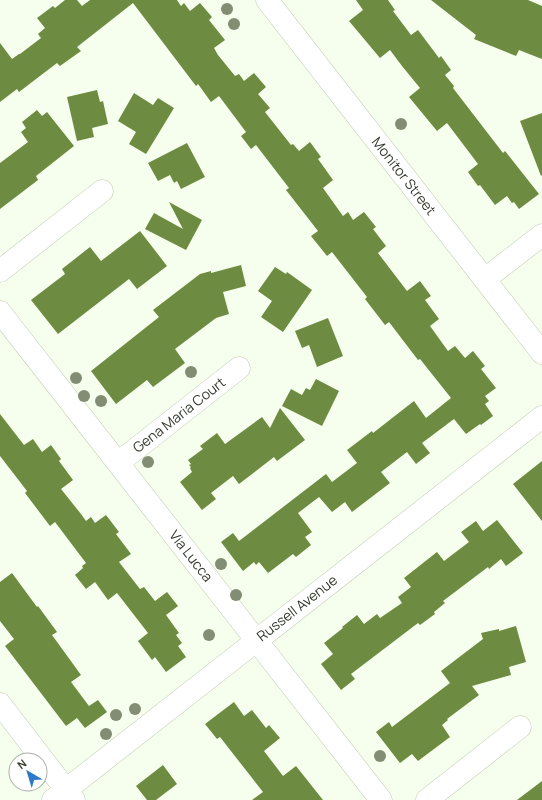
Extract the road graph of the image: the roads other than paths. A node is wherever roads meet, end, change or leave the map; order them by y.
1 (267, 0) edge
2 (102, 191) dead end
3 (542, 235) edge
4 (0, 271) edge
5 (485, 279) junction
6 (0, 312) edge
7 (542, 353) edge
8 (239, 368) dead end
9 (542, 417) edge
10 (118, 463) junction
11 (257, 640) junction
12 (0, 704) edge
13 (520, 727) dead end
14 (64, 796) edge
15 (381, 800) edge
16 (427, 800) edge

1 - 5 street, Monitor Street
2 - 4 street
3 - 5 street
5 - 7 street, Monitor Street
6 - 10 street, Via Lucca
8 - 10 street, Gena Maria Court
9 - 11 street, Russell Avenue
10 - 11 street, Via Lucca
11 - 14 street, Russell Avenue
11 - 15 street, Via Lucca
12 - 14 street
13 - 16 street

